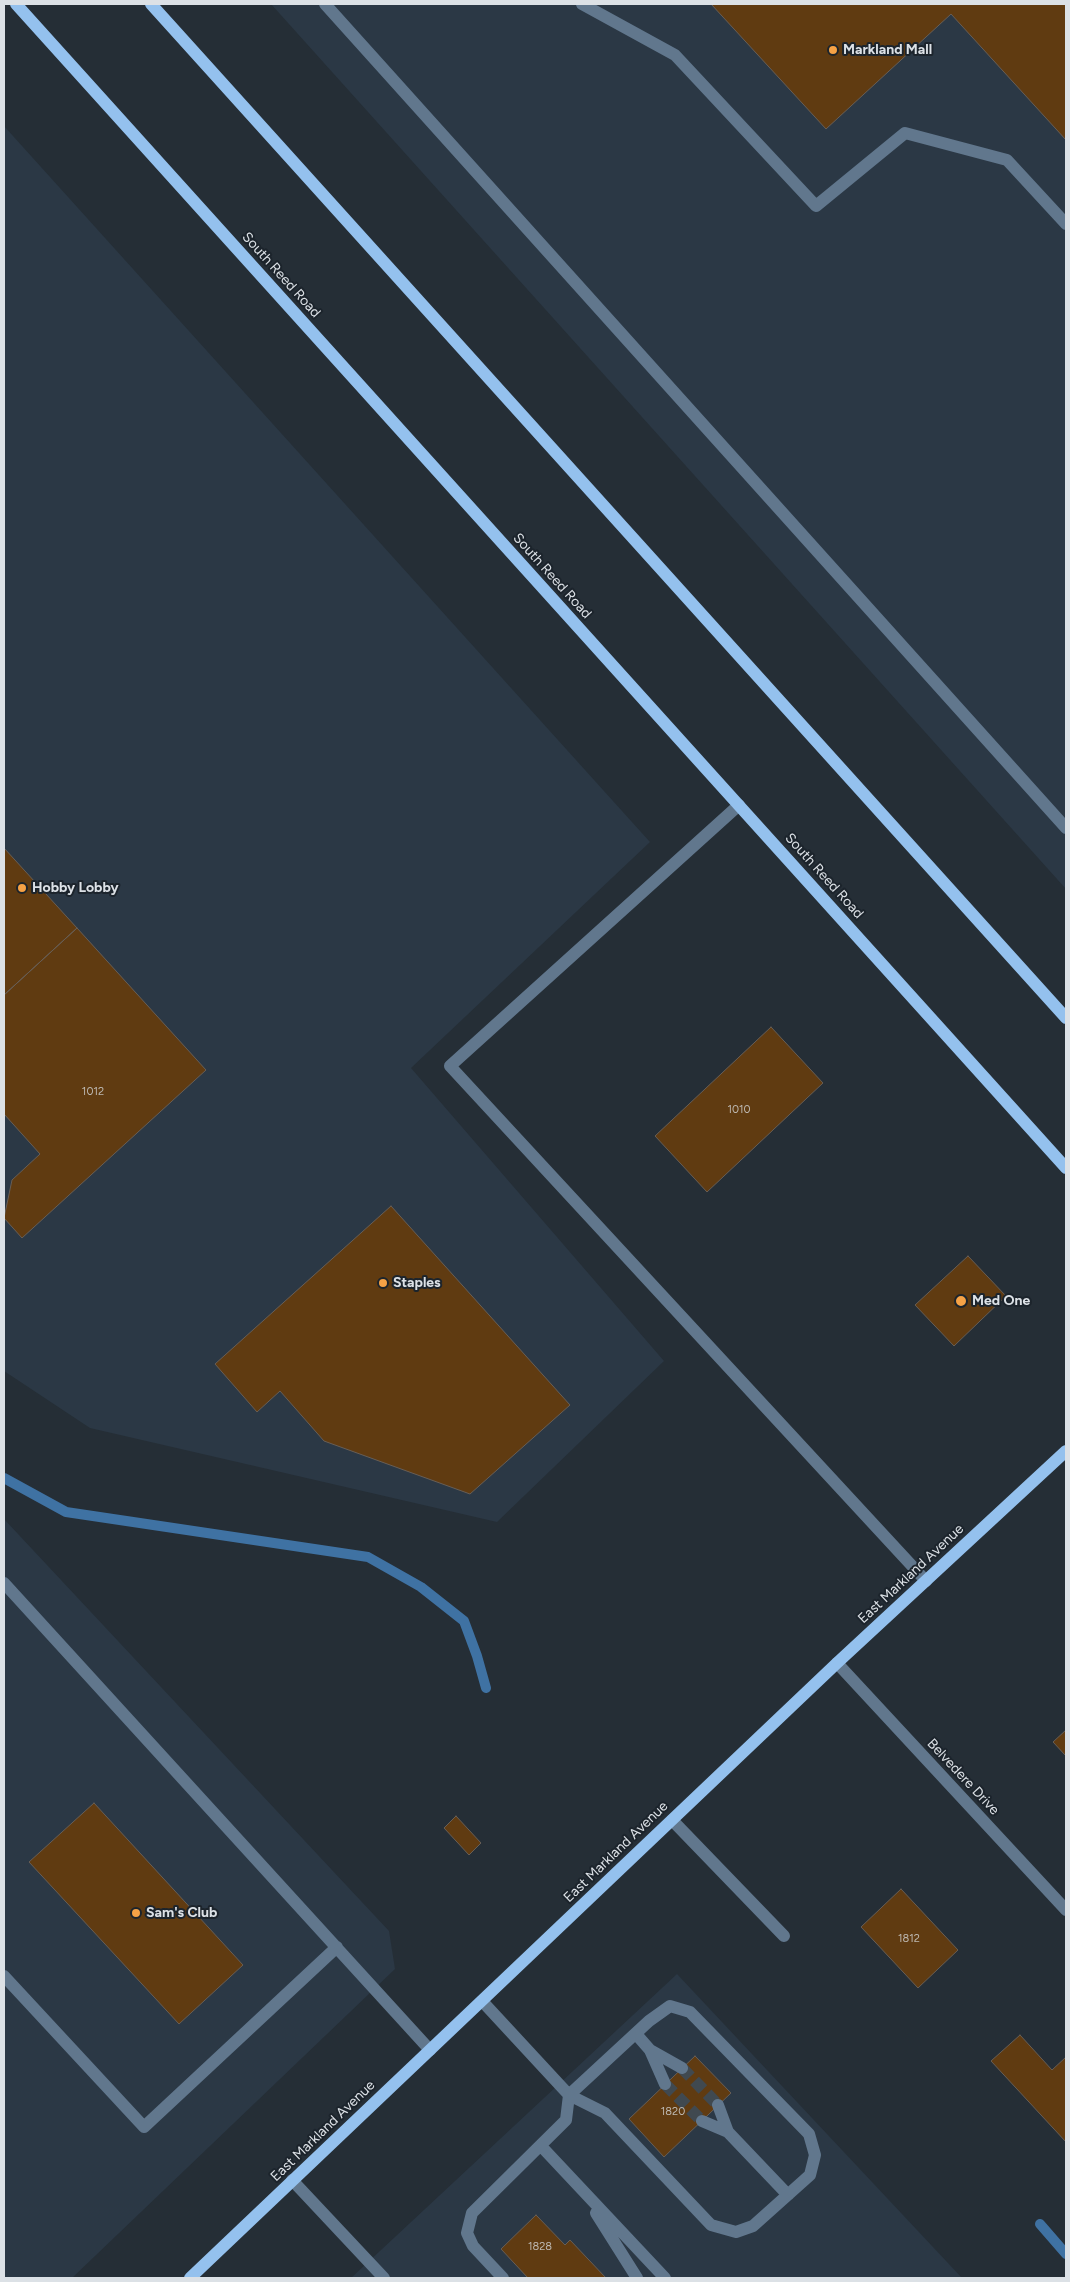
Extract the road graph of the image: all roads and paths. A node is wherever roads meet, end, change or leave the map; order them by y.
1 (16, 4) edge
2 (151, 4) edge
3 (325, 4) edge
4 (582, 4) edge
5 (1066, 224) edge
6 (739, 805) junction
7 (1066, 828) edge
8 (1066, 1018) edge
9 (1066, 1168) edge
10 (1066, 1451) edge
11 (926, 1581) junction
12 (4, 1583) edge
13 (837, 1663) junction
14 (672, 1820) junction
15 (1066, 1910) edge
16 (784, 1936) dead end
17 (337, 1947) junction
18 (4, 1976) edge
19 (482, 2001) junction
20 (636, 2034) junction
21 (430, 2050) junction
22 (650, 2050) junction
23 (682, 2068) tunnel mouth
24 (665, 2084) tunnel mouth
25 (569, 2095) junction
26 (718, 2105) tunnel mouth
27 (702, 2122) tunnel mouth
28 (728, 2132) junction
29 (541, 2146) junction
30 (292, 2180) junction
31 (580, 2188) junction
32 (788, 2194) junction
33 (190, 2278) edge
34 (384, 2278) edge
35 (503, 2278) edge
36 (637, 2278) edge
37 (665, 2278) edge

1 - 6 main road, South Reed Road
2 - 8 main road
3 - 7 lane
4 - 5 lane
6 - 9 main road, South Reed Road
6 - 11 lane
10 - 11 main road, East Markland Avenue
11 - 13 main road, East Markland Avenue
12 - 17 lane
13 - 14 main road, East Markland Avenue
13 - 15 lane, Belvedere Drive
14 - 16 lane
14 - 19 main road, East Markland Avenue
17 - 18 lane
17 - 21 lane
19 - 21 main road, East Markland Avenue
19 - 25 lane
20 - 22 lane
20 - 25 lane
20 - 32 lane
21 - 30 main road, East Markland Avenue
22 - 23 lane
22 - 24 lane
25 - 29 lane
25 - 32 lane
26 - 28 lane
27 - 28 lane
28 - 32 lane
29 - 31 lane
29 - 35 lane
30 - 33 main road, East Markland Avenue
30 - 34 lane
31 - 36 lane
31 - 37 lane

